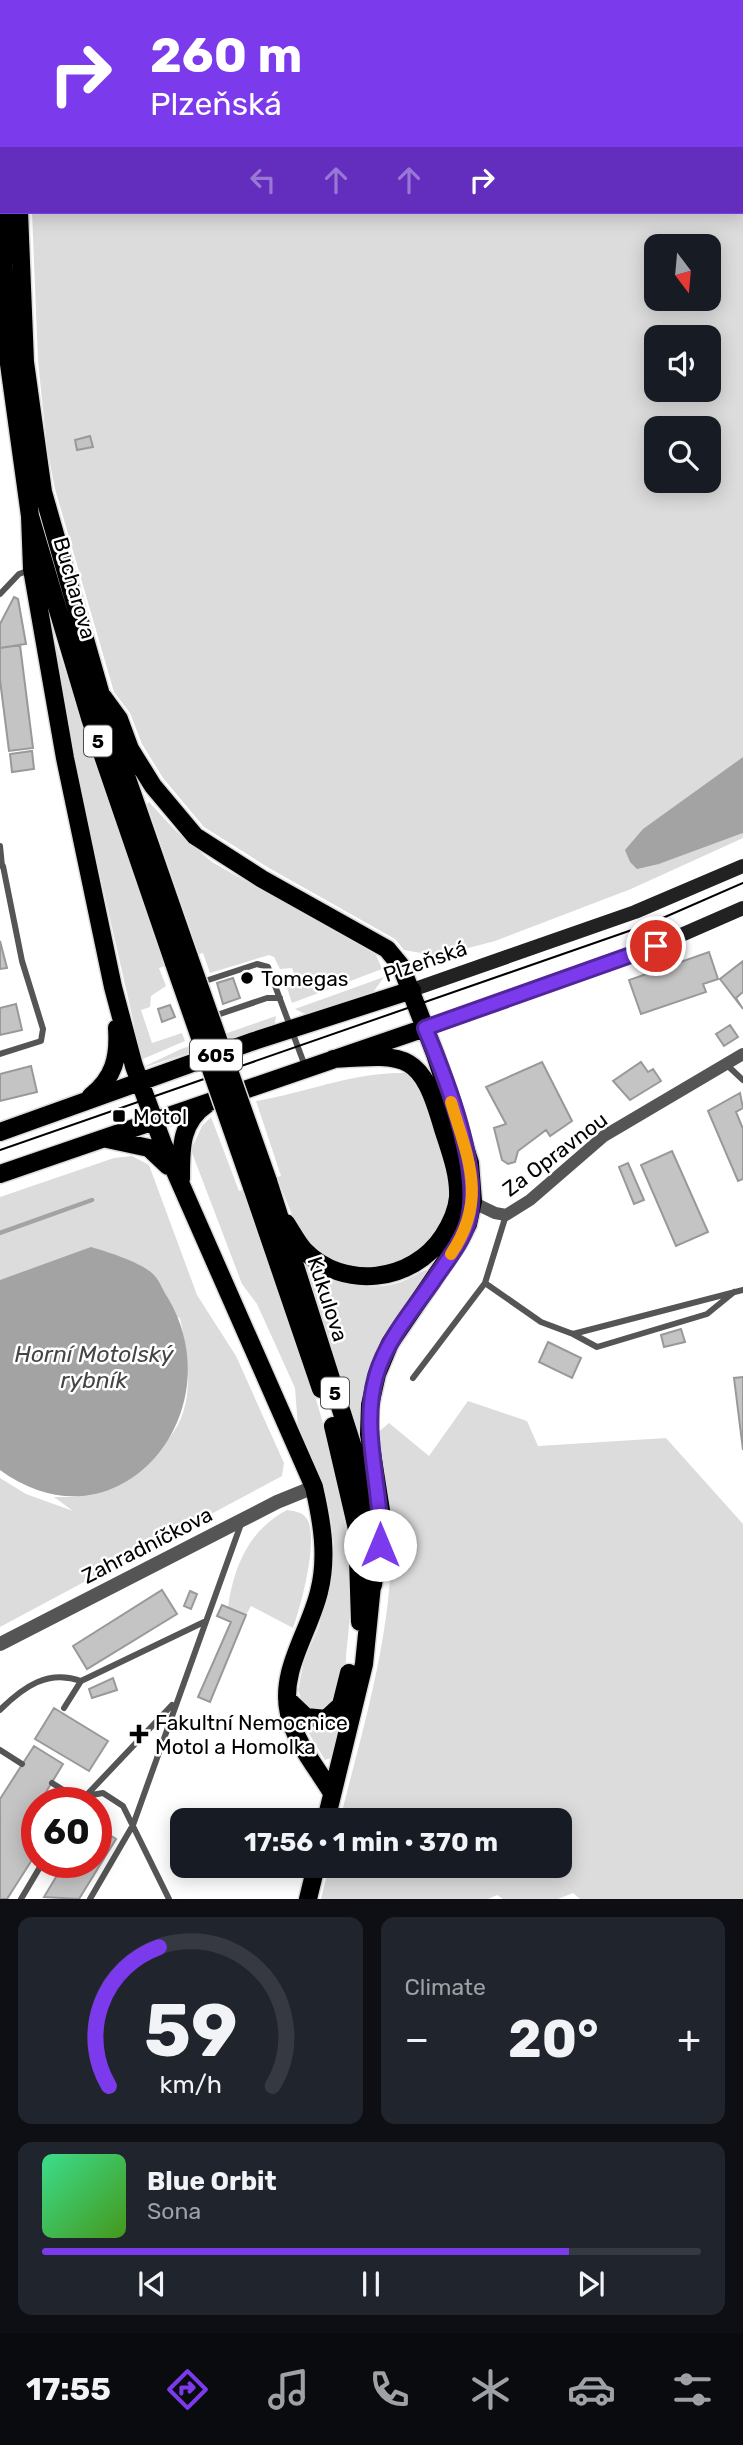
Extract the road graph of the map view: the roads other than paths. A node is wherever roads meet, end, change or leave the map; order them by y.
1 (4, 214) edge
2 (19, 214) edge
3 (17, 363) junction
4 (23, 417) junction
5 (30, 516) junction
6 (32, 569) junction
7 (0, 594) edge
8 (103, 697) junction
9 (0, 846) edge
10 (2, 866) edge
11 (743, 866) edge
12 (743, 908) edge
13 (181, 960) junction
14 (113, 986) junction
15 (412, 990) junction
16 (280, 998) junction
17 (425, 1028) junction
18 (293, 1030) junction
19 (0, 1054) edge
20 (743, 1054) edge
21 (333, 1059) junction
22 (728, 1066) junction
23 (306, 1068) junction
24 (743, 1080) edge
25 (140, 1082) junction
26 (216, 1099) junction
27 (83, 1103) junction
28 (154, 1120) junction
29 (0, 1132) edge
30 (102, 1138) junction
31 (0, 1174) edge
32 (260, 1184) junction
33 (181, 1186) junction
34 (465, 1199) junction
35 (275, 1205) junction
36 (506, 1214) junction
37 (485, 1283) junction
38 (740, 1290) edge
39 (573, 1334) junction
40 (413, 1378) dead end
41 (314, 1487) junction
42 (241, 1522) junction
43 (373, 1585) junction
44 (359, 1616) junction
45 (204, 1622) junction
46 (0, 1644) edge
47 (364, 1664) junction
48 (81, 1681) junction
49 (286, 1699) junction
50 (176, 1701) junction
51 (64, 1707) dead end
52 (0, 1710) edge
53 (0, 1750) edge
54 (22, 1764) dead end
55 (52, 1783) dead end
56 (59, 1787) edge
57 (94, 1787) edge
58 (332, 1793) junction
59 (112, 1797) edge
60 (329, 1808) edge
61 (133, 1825) junction
62 (33, 1878) edge
63 (313, 1878) edge
64 (21, 1899) edge
65 (90, 1899) edge
66 (169, 1899) edge
67 (308, 1899) edge

1 - 3 main road, Bucharova / 5
2 - 3 main road, Bucharova / 5
3 - 4 main road, Bucharova / 5
4 - 5 main road, Bucharova / 5
4 - 8 main road, Bucharova / 5
5 - 6 main road
5 - 13 main road, Bucharova / 5
6 - 7 lane
6 - 14 main road
8 - 13 main road, Bucharova / 5
8 - 15 main road
9 - 10 lane
10 - 19 lane
11 - 15 main road, Plzeňská / 605
12 - 17 main road, 605
13 - 32 main road, Kukulova / 5, bridge
14 - 25 main road
14 - 27 main road
15 - 17 main road
15 - 18 main road, Plzeňská / 605
16 - 16 lane
16 - 18 lane
17 - 21 main road, 605
17 - 34 main road
18 - 23 lane
18 - 25 main road, Plzeňská / 605
20 - 22 street, Za Opravnou
21 - 23 main road, 605
21 - 34 main road
22 - 24 lane
22 - 36 street, Za Opravnou
23 - 26 main road, 605
25 - 27 main road, Plzeňská / 605
25 - 28 main road
26 - 28 main road, 605
26 - 33 main road
27 - 29 main road, Plzeňská / 605
28 - 30 main road, 605
28 - 33 main road
30 - 31 main road, 605
30 - 33 main road
32 - 35 main road, Kukulova / 5
32 - 44 main road, Kukulova / 5
33 - 41 main road
34 - 35 main road
34 - 36 street, Za Opravnou
34 - 43 main road
35 - 43 main road, Kukulova / 5
36 - 37 lane
37 - 39 lane
37 - 40 lane
38 - 39 lane
38 - 39 lane
41 - 42 street, Zahradníčkova
41 - 49 main road
42 - 45 lane
42 - 46 street, Zahradníčkova
43 - 47 main road, Kukulova / 5
44 - 47 main road, Kukulova / 5
44 - 49 main road
45 - 48 lane
45 - 50 lane
47 - 58 main road, Kukulova
48 - 51 lane
48 - 52 lane
49 - 58 main road
50 - 57 lane
50 - 61 lane
53 - 54 lane
55 - 56 lane
58 - 60 main road, Kukulova
59 - 61 lane
61 - 65 lane
61 - 66 lane
62 - 64 lane
63 - 67 main road

